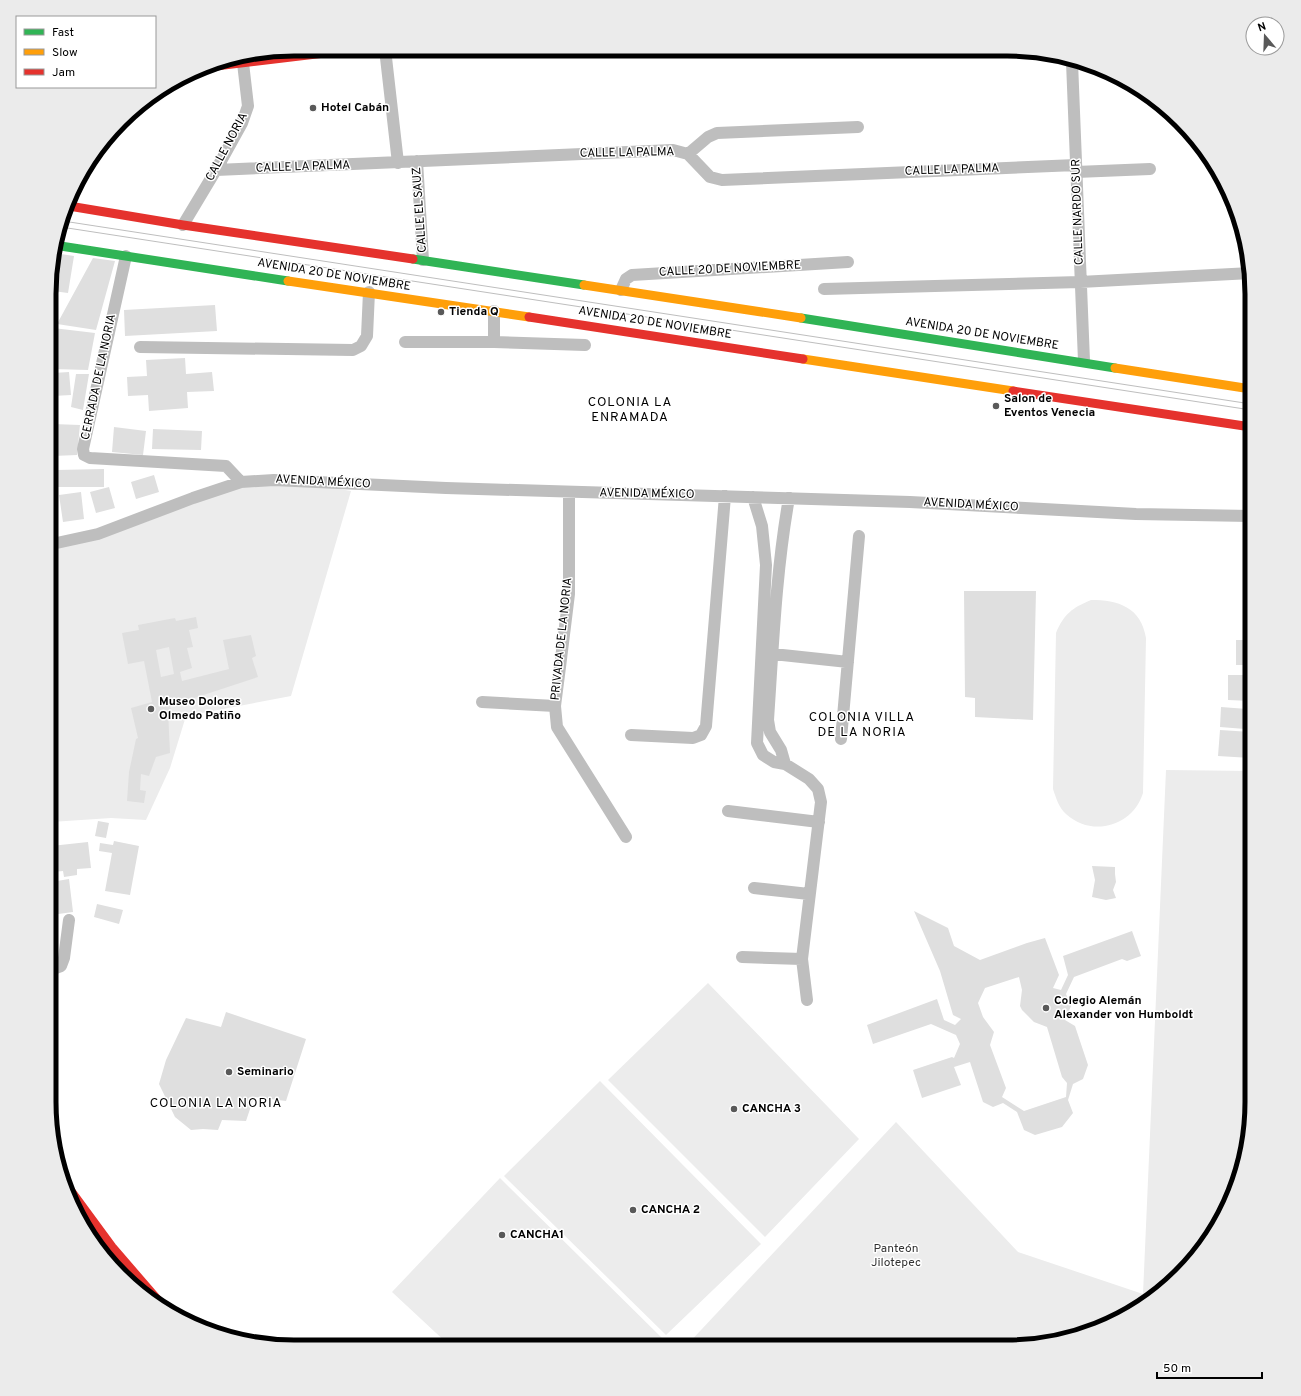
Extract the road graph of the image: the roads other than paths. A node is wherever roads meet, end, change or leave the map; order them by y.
1 (386, 56) edge
2 (280, 57) edge
3 (243, 63) junction
4 (231, 64) edge
5 (1072, 65) edge
6 (858, 127) dead end
7 (688, 154) junction
8 (417, 161) junction
9 (398, 162) junction
10 (1076, 168) junction
11 (216, 170) junction
12 (1150, 170) dead end
13 (73, 207) edge
14 (183, 225) junction
15 (61, 246) edge
16 (126, 256) junction
17 (423, 260) junction
18 (848, 262) dead end
19 (1244, 274) edge
20 (1080, 282) junction
21 (621, 290) junction
22 (824, 290) dead end
23 (369, 292) junction
24 (494, 311) junction
25 (406, 342) dead end
26 (494, 342) junction
27 (585, 345) dead end
28 (140, 347) dead end
29 (1084, 361) junction
30 (1245, 388) edge
31 (1245, 426) edge
32 (240, 482) junction
33 (569, 492) junction
34 (725, 496) junction
35 (753, 497) junction
36 (790, 498) junction
37 (1245, 516) edge
38 (858, 536) dead end
39 (56, 543) edge
40 (766, 565) junction
41 (781, 566) junction
42 (764, 617) junction
43 (776, 619) junction
44 (773, 654) junction
45 (848, 662) junction
46 (765, 684) junction
47 (482, 702) dead end
48 (554, 706) junction
49 (631, 735) dead end
50 (841, 739) dead end
51 (785, 764) junction
52 (728, 811) dead end
53 (819, 822) junction
54 (626, 837) dead end
55 (754, 888) dead end
56 (809, 894) junction
57 (69, 920) dead end
58 (742, 957) dead end
59 (802, 959) junction
60 (56, 968) edge
61 (807, 1000) dead end
62 (78, 1200) edge
63 (151, 1293) edge

1 - 9 street, CALLE EL SAUZ
2 - 3 main road
3 - 4 main road
3 - 11 street, CALLE NORIA
5 - 10 street, CALLE NARDO SUR
6 - 7 street
7 - 8 street, CALLE LA PALMA
7 - 10 street, CALLE LA PALMA
8 - 9 street, CALLE LA PALMA
8 - 17 street, CALLE EL SAUZ
9 - 11 street, CALLE LA PALMA
10 - 12 street, CALLE LA PALMA
10 - 20 street, CALLE NARDO SUR
11 - 14 street, CALLE NORIA
13 - 14 main road, AVENIDA 20 DE NOVIEMBRE
14 - 17 main road, AVENIDA 20 DE NOVIEMBRE
15 - 16 main road, AVENIDA 20 DE NOVIEMBRE
16 - 23 main road, AVENIDA 20 DE NOVIEMBRE
16 - 32 street, CERRADA DE LA NORIA
17 - 21 main road, AVENIDA 20 DE NOVIEMBRE
18 - 21 street, CALLE 20 DE NOVIEMBRE
19 - 20 street
20 - 22 street
20 - 29 street, CALLE NARDO SUR
21 - 29 main road, AVENIDA 20 DE NOVIEMBRE
23 - 24 main road, AVENIDA 20 DE NOVIEMBRE
23 - 28 street
24 - 26 street
24 - 31 main road, AVENIDA 20 DE NOVIEMBRE
25 - 26 street
26 - 27 street
29 - 30 main road, AVENIDA 20 DE NOVIEMBRE
32 - 33 street, AVENIDA MÉXICO
32 - 39 street, AVENIDA MÉXICO
33 - 34 street, AVENIDA MÉXICO
33 - 48 street, PRIVADA DE LA NORIA
34 - 35 street, AVENIDA MÉXICO
34 - 49 street
35 - 36 street, AVENIDA MÉXICO
35 - 40 street
36 - 37 street, AVENIDA MÉXICO
36 - 41 street
38 - 45 street
40 - 41 street
40 - 42 street
41 - 43 street
42 - 43 street
42 - 46 street
43 - 44 street
44 - 45 street
44 - 46 street
45 - 50 street
46 - 51 street
46 - 51 street
47 - 48 street
48 - 54 street, PRIVADA DE LA NORIA
51 - 53 street
52 - 53 street
53 - 56 street
55 - 56 street
56 - 59 street
57 - 60 street
58 - 59 street
59 - 61 street
62 - 63 main road

